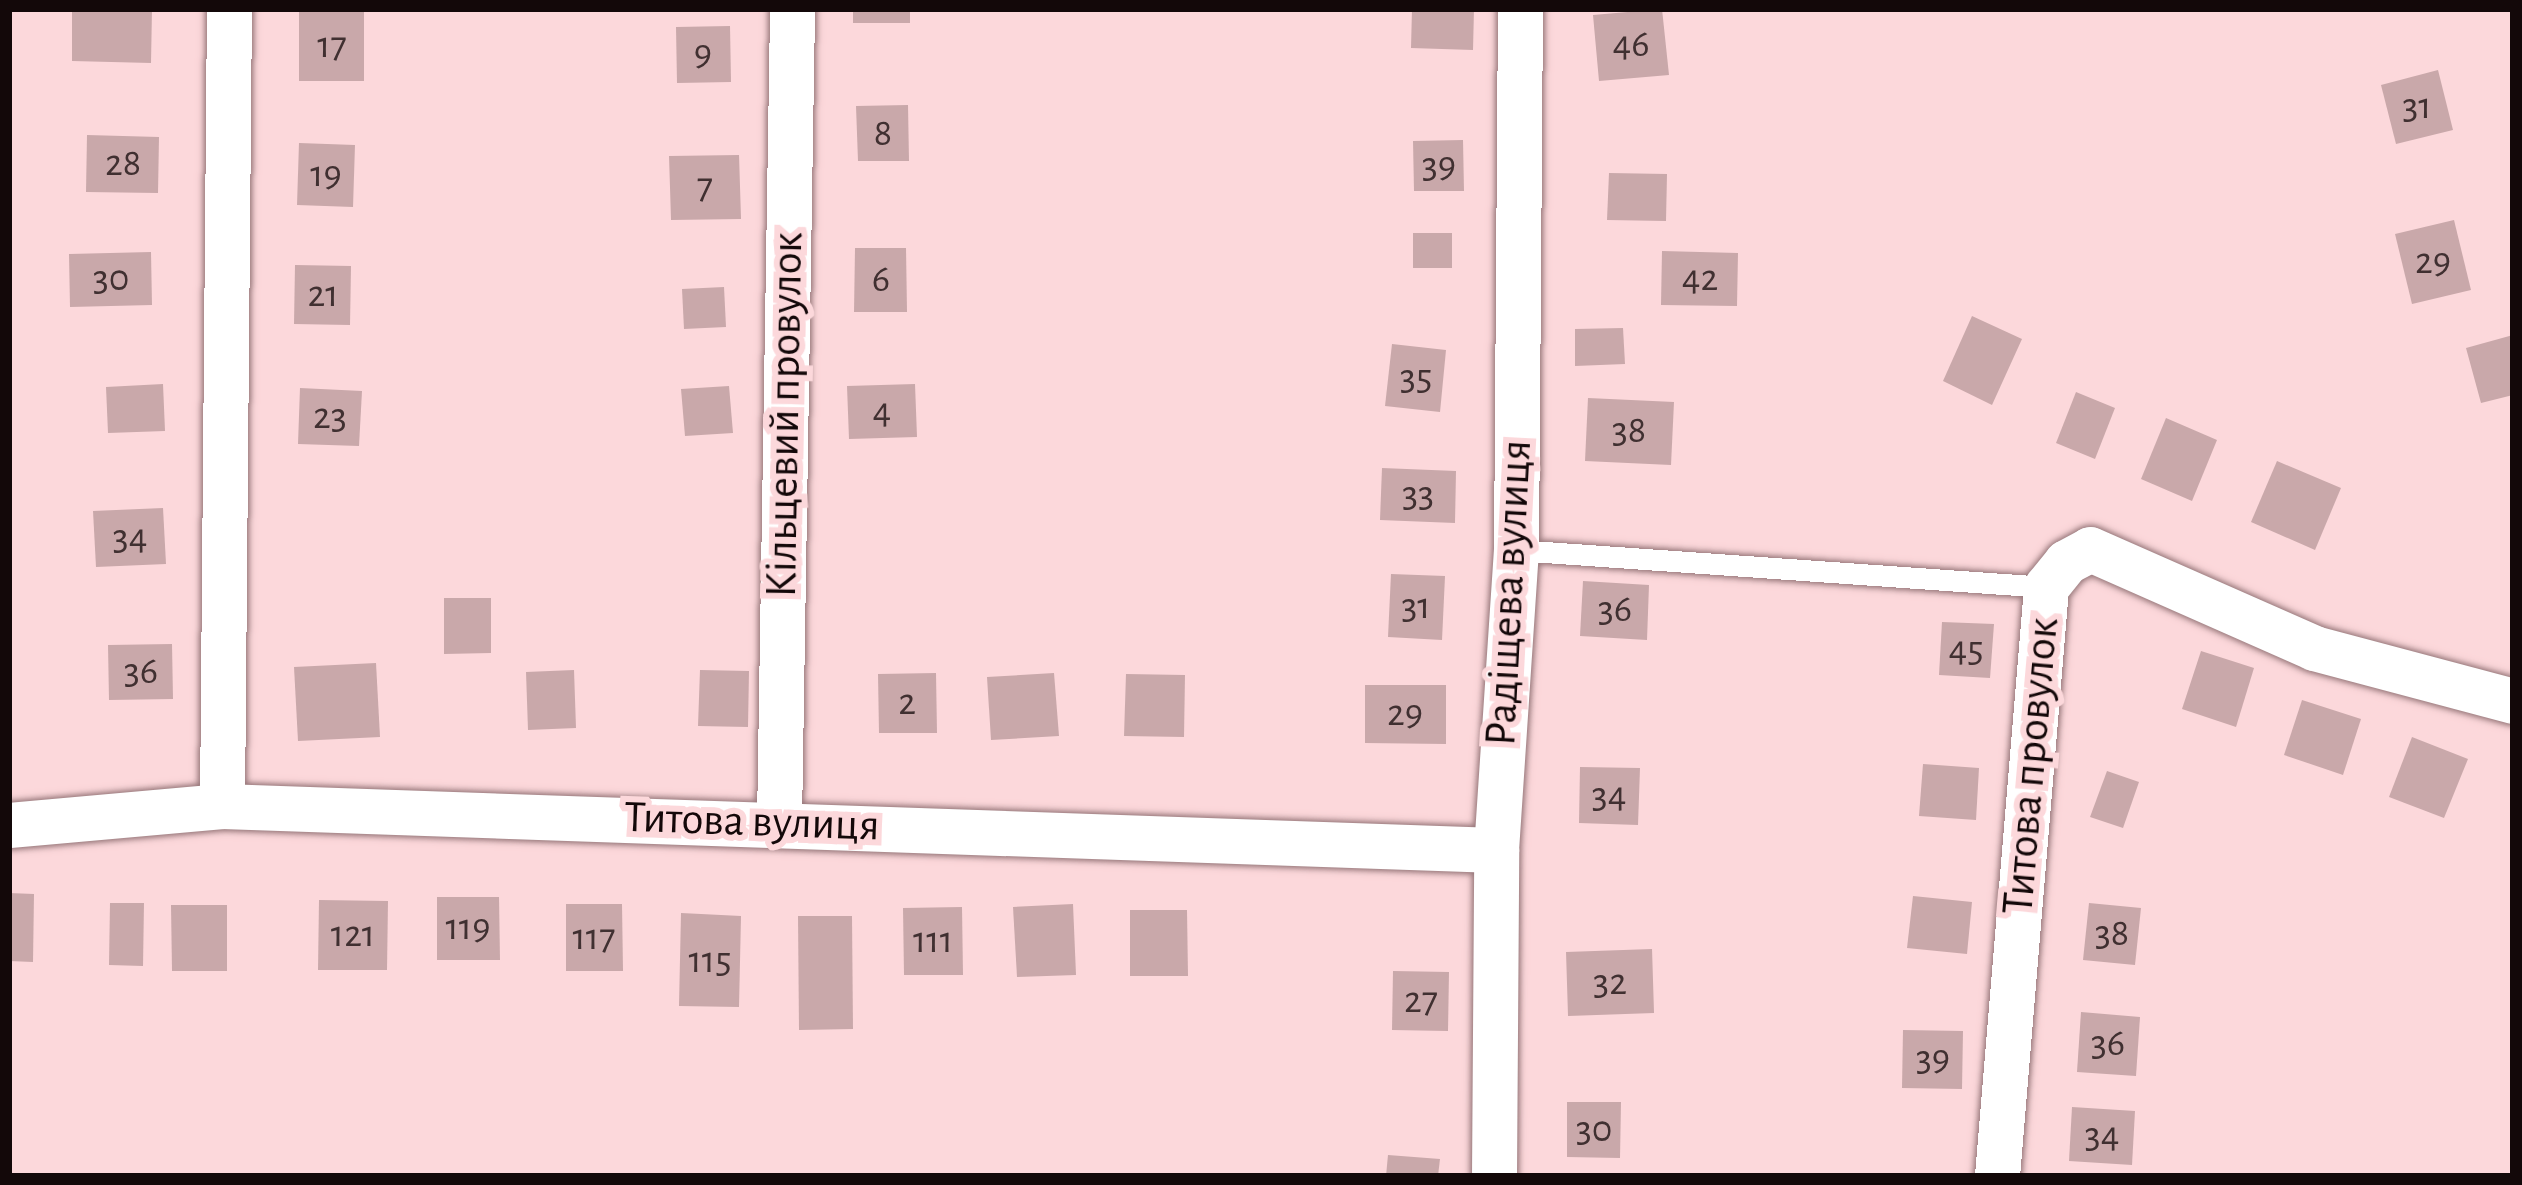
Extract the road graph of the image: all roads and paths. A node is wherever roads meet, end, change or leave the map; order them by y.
1 (229, 9) edge
2 (792, 9) edge
3 (1520, 9) edge
4 (1516, 550) junction
5 (2046, 587) junction
6 (2513, 700) edge
7 (222, 806) junction
8 (778, 822) junction
9 (9, 825) edge
10 (1496, 850) junction
11 (1494, 1176) edge
12 (1997, 1176) edge

1 - 7 street
2 - 8 street, Кільцевий провулок
3 - 4 street, Радіщева вулиця
4 - 5 lane
4 - 10 street, Радіщева вулиця
5 - 6 street, Титова провулок
5 - 12 street, Титова провулок
7 - 8 street, Титова вулиця
7 - 9 street, Титова вулиця
8 - 10 street, Титова вулиця
10 - 11 street, Радіщева вулиця

